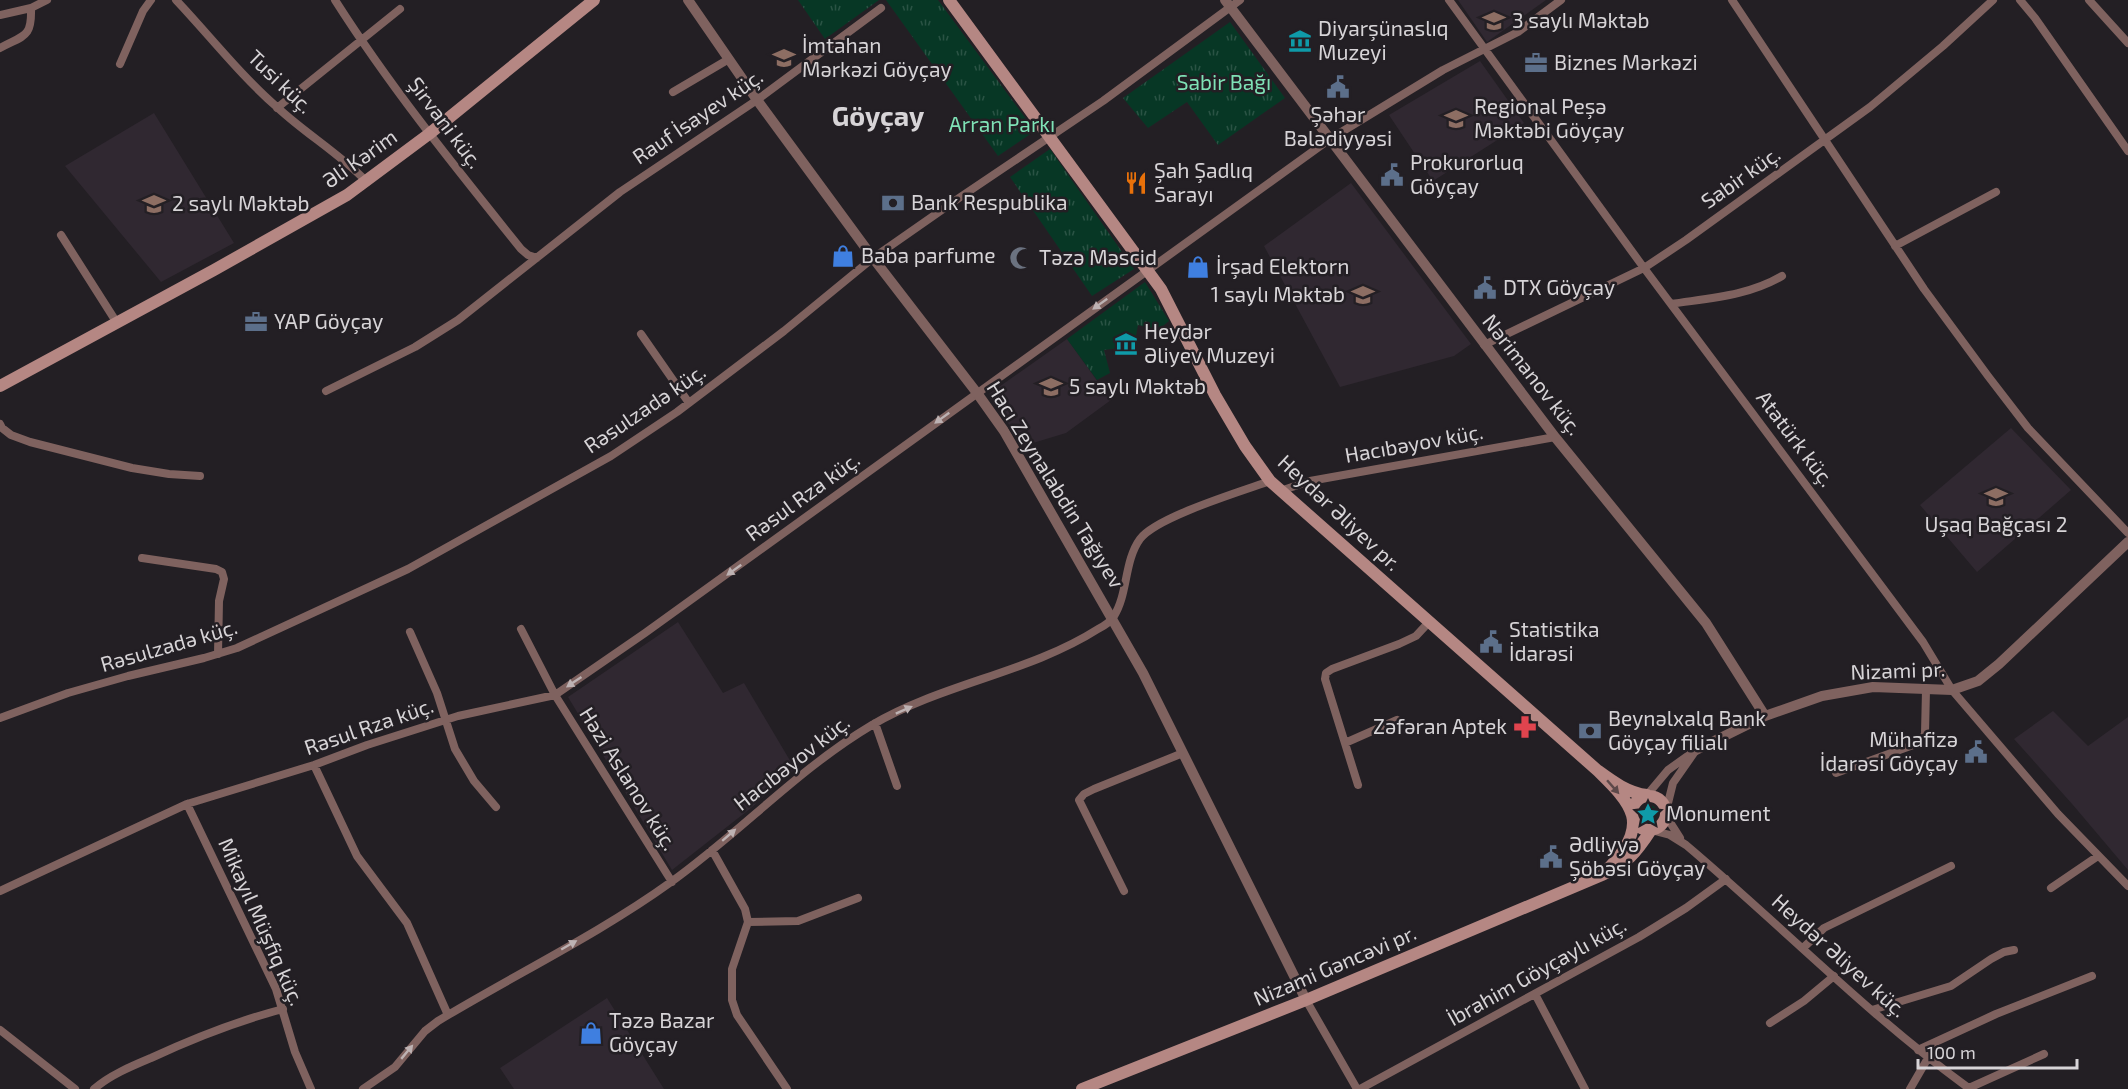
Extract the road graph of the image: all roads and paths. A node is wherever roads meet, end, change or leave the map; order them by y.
1 (47, 0) edge
2 (151, 0) edge
3 (177, 0) edge
4 (335, 0) edge
5 (594, 0) edge
6 (688, 0) edge
7 (949, 0) edge
8 (1449, 0) edge
9 (1561, 0) edge
10 (1732, 0) edge
11 (1993, 0) edge
12 (2020, 0) edge
13 (2089, 0) edge
14 (1232, 2) edge
15 (31, 8) junction
16 (881, 8) dead end
17 (400, 9) dead end
18 (0, 15) edge
19 (361, 40) junction
20 (2128, 43) edge
21 (0, 48) edge
22 (1485, 50) junction
23 (729, 59) junction
24 (120, 64) dead end
25 (674, 92) dead end
26 (757, 100) junction
27 (277, 108) junction
28 (429, 134) junction
29 (1049, 138) junction
30 (1330, 139) junction
31 (1826, 140) junction
32 (2128, 151) edge
33 (367, 182) junction
34 (1996, 192) dead end
35 (61, 235) dead end
36 (1895, 246) junction
37 (537, 258) junction
38 (873, 258) junction
39 (1644, 268) junction
40 (1147, 269) junction
41 (1782, 276) dead end
42 (1671, 304) junction
43 (117, 323) junction
44 (641, 334) dead end
45 (1484, 345) junction
46 (0, 386) edge
47 (326, 391) dead end
48 (977, 393) junction
49 (689, 403) junction
50 (0, 424) edge
51 (1555, 437) junction
52 (200, 476) dead end
53 (1270, 481) junction
54 (1280, 491) junction
55 (2128, 533) edge
56 (2128, 542) edge
57 (142, 558) dead end
58 (1113, 618) junction
59 (1429, 622) junction
60 (521, 628) dead end
61 (410, 632) dead end
62 (218, 654) junction
63 (1926, 690) junction
64 (1952, 690) junction
65 (555, 695) junction
66 (1765, 716) junction
67 (0, 718) edge
68 (445, 720) junction
69 (1397, 720) dead end
70 (875, 723) junction
71 (1345, 744) junction
72 (1696, 750) junction
73 (1184, 753) junction
74 (314, 765) junction
75 (1597, 770) junction
76 (1836, 773) dead end
77 (1358, 785) dead end
78 (897, 786) dead end
79 (1647, 795) junction
80 (187, 804) junction
81 (496, 807) dead end
82 (1666, 813) junction
83 (1632, 815) junction
84 (1651, 830) junction
85 (1686, 845) junction
86 (712, 850) junction
87 (2098, 856) junction
88 (1951, 866) dead end
89 (1602, 875) junction
90 (1726, 879) junction
91 (672, 882) junction
92 (2128, 886) edge
93 (2051, 888) dead end
94 (0, 891) edge
95 (1124, 891) dead end
96 (858, 898) dead end
97 (748, 922) junction
98 (1803, 948) junction
99 (2013, 950) dead end
100 (1834, 976) junction
101 (2092, 976) dead end
102 (1534, 994) junction
103 (1306, 1000) junction
104 (283, 1009) junction
105 (1872, 1010) junction
106 (448, 1015) junction
107 (1770, 1023) dead end
108 (0, 1030) edge
109 (1918, 1050) junction
110 (2044, 1054) dead end
111 (1928, 1058) junction
112 (75, 1089) edge
113 (94, 1089) edge
114 (311, 1089) edge
115 (363, 1089) edge
116 (787, 1089) edge
117 (1082, 1089) edge
118 (1358, 1089) edge
119 (1585, 1089) edge
120 (1910, 1089) edge
121 (1970, 1089) edge

1 - 15 street
2 - 24 street
3 - 27 street, Tusi küç.
4 - 19 street, Şirvani küç.
5 - 28 main road, Əli Kərim
6 - 23 street, Hacı Zeynalabdin Tağıyev
7 - 29 main road, Heydər Əliyev pr.
8 - 22 street, Atatürk küç.
9 - 22 street, Rəsul Rza küç.
10 - 31 street
11 - 31 street, Sabir küç.
12 - 32 street
13 - 20 street
14 - 29 street, Rəsulzadə küç.
14 - 30 street, Nərimanov küç.
15 - 18 street
15 - 21 street
16 - 26 street, Rauf İsayev küç.
17 - 19 street
19 - 27 street
19 - 28 street, Şirvani küç.
22 - 30 street, Rəsul Rza küç.
22 - 39 street, Atatürk küç.
23 - 25 street
23 - 26 street, Hacı Zeynalabdin Tağıyev
26 - 37 street, Rauf İsayev küç.
26 - 38 street, Hacı Zeynalabdin Tağıyev
27 - 33 street, Tusi küç.
28 - 33 main road, Əli Kərim
28 - 37 street, Şirvani küç.
29 - 38 street, Rəsulzadə küç.
29 - 40 main road, Heydər Əliyev pr.
30 - 40 street, Rəsul Rza küç.
30 - 45 street, Nərimanov küç.
31 - 36 street
31 - 39 street, Sabir küç.
33 - 43 main road, Əli Kərim
34 - 36 street
35 - 43 street
36 - 55 street
37 - 47 street, Rauf İsayev küç.
38 - 48 street, Hacı Zeynalabdin Tağıyev
38 - 49 street, Rəsulzadə küç.
39 - 42 street, Atatürk küç.
39 - 45 street, Sabir küç.
40 -> 48 street, Rəsul Rza küç.
40 - 53 main road, Heydər Əliyev pr.
41 - 42 street
42 - 64 street, Atatürk küç.
43 - 46 main road, Əli Kərim
44 - 49 street
45 - 51 street, Nərimanov küç.
48 - 58 street, Hacı Zeynalabdin Tağıyev
48 -> 65 street, Rəsul Rza küç.
49 - 62 street, Rəsulzadə küç.
50 - 52 street
51 - 54 street, Hacıbəyov küç.
51 - 66 street, Nərimanov küç.
53 - 54 main road, Heydər Əliyev pr.
53 - 58 street
54 - 59 main road, Heydər Əliyev pr.
56 - 64 street, Nizami pr.
57 - 62 street
70 -> 58 street, Hacıbəyov küç.
58 - 73 street, Hacı Zeynalabdin Tağıyev
59 - 71 street
59 - 75 main road, Heydər Əliyev pr.
60 - 65 street, Həzi Aslanov küç.
61 - 68 street
62 - 67 street, Rəsulzadə küç.
63 - 64 street, Nizami pr.
63 - 66 street, Nizami pr.
63 - 76 street
64 - 87 street, Atatürk küç.
65 - 68 street, Rəsul Rza küç.
65 - 91 street, Həzi Aslanov küç.
66 - 72 street, Nizami pr.
68 - 74 street, Rəsul Rza küç.
68 - 81 street
69 - 71 street
70 - 78 street
86 -> 70 street, Hacıbəyov küç.
71 - 77 street
72 - 79 street
72 - 82 street
73 - 95 street
73 - 103 street, Hacı Zeynalabdin Tağıyev
74 - 80 street, Rəsul Rza küç.
74 - 106 street
75 - 79 main road
75 -> 83 main road
79 - 82 main road
79 - 83 main road
80 - 94 street, Rəsul Rza küç.
80 - 104 street, Mikayıl Müşfiq küç.
82 - 84 main road
82 - 85 street
83 - 84 main road
83 - 89 main road
84 - 85 street
84 - 89 main road, Nizami Gəncəvi pr.
85 - 90 street, Heydər Əliyev küç.
86 - 91 street, Hacıbəyov küç.
86 - 97 street
87 - 92 street, Atatürk küç.
87 - 93 street
88 - 98 street
89 - 103 main road, Nizami Gəncəvi pr.
90 - 98 street, Heydər Əliyev küç.
90 - 102 street, İbrahim Göyçaylı küç.
106 -> 91 street, Hacıbəyov küç.
96 - 97 street
97 - 116 street
98 - 100 street, Heydər Əliyev küç.
99 - 105 street
100 - 105 street, Heydər Əliyev küç.
100 - 107 street
101 - 109 street
102 - 118 street, İbrahim Göyçaylı küç.
102 - 119 street
103 - 117 main road, Nizami Gəncəvi pr.
103 - 118 street
104 - 113 street
104 - 114 street, Mikayıl Müşfiq küç.
105 - 109 street, Heydər Əliyev küç.
115 -> 106 street, Hacıbəyov küç.
108 - 112 street
109 - 111 street, Heydər Əliyev küç.
110 - 121 street
111 - 120 street
111 - 121 street, Heydər Əliyev küç.

